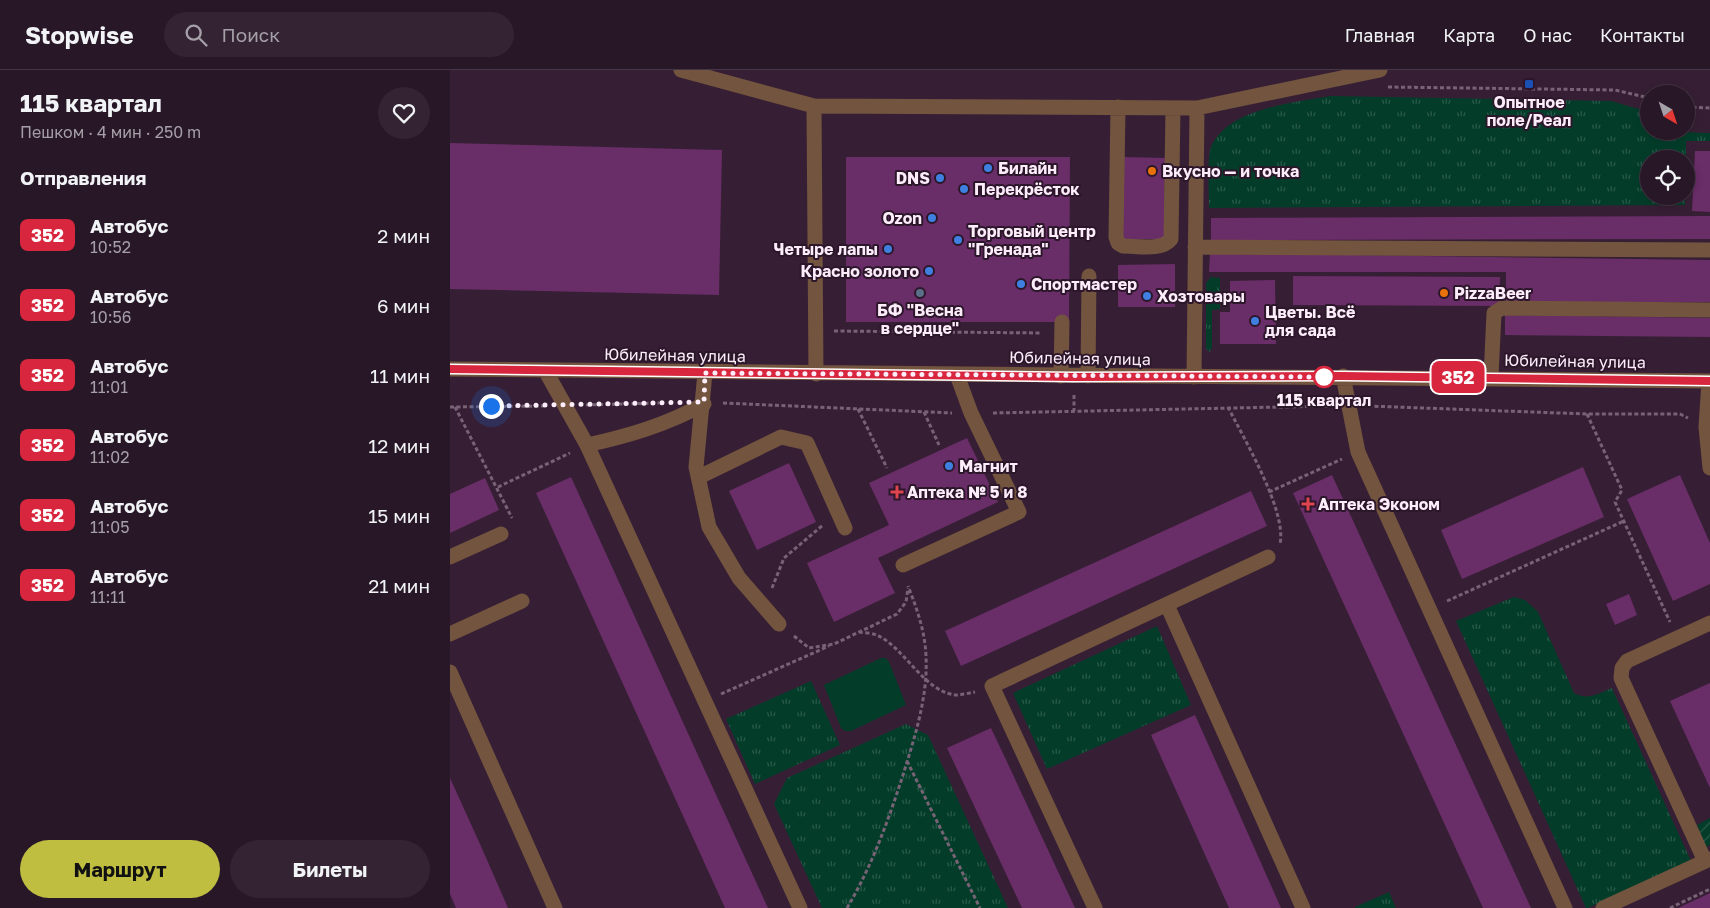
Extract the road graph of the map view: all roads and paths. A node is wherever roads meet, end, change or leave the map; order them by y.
1 (681, 70) edge
2 (1380, 70) edge
3 (1387, 87) dead end
4 (1640, 96) edge
5 (814, 106) junction
6 (1118, 107) junction
7 (1173, 108) junction
8 (1197, 108) junction
9 (1695, 108) edge
10 (1710, 108) edge
11 (1195, 247) junction
12 (1710, 250) edge
13 (1089, 276) dead end
14 (1710, 310) edge
15 (1062, 328) joint
16 (816, 331) junction
17 (450, 369) edge
18 (545, 370) junction
19 (705, 373) junction
20 (816, 374) junction
21 (957, 374) junction
22 (1060, 376) junction
23 (1088, 376) junction
24 (1343, 376) junction
25 (1194, 377) junction
26 (1492, 377) junction
27 (1710, 381) edge
28 (664, 403) dead end
29 (704, 403) junction
30 (565, 405) junction
31 (1348, 406) junction
32 (450, 407) edge
33 (455, 407) junction
34 (1228, 407) junction
35 (858, 408) junction
36 (924, 412) junction
37 (971, 413) junction
38 (1587, 414) junction
39 (1706, 427) junction
40 (587, 445) junction
41 (939, 445) dead end
42 (1358, 452) junction
43 (887, 468) dead end
44 (1710, 468) edge
45 (699, 477) junction
46 (498, 487) junction
47 (1270, 492) junction
48 (838, 512) junction
49 (1624, 521) junction
50 (845, 528) dead end
51 (501, 534) joint
52 (450, 557) edge
53 (1268, 557) joint
54 (903, 565) joint
55 (908, 586) junction
56 (522, 601) dead end
57 (1167, 605) junction
58 (1429, 609) junction
59 (1710, 623) edge
60 (779, 624) junction
61 (859, 632) junction
62 (450, 634) edge
63 (1678, 638) junction
64 (834, 644) junction
65 (450, 672) edge
66 (926, 680) junction
67 (992, 686) junction
68 (706, 700) junction
69 (907, 761) junction
70 (1707, 860) edge
71 (1710, 889) edge
72 (556, 908) edge
73 (800, 908) edge
74 (847, 908) edge
75 (980, 908) edge
76 (1096, 908) edge
77 (1303, 908) edge
78 (1564, 908) edge
79 (1603, 908) edge
80 (1670, 908) edge

1 - 5 street
2 - 8 street
3 - 4 path
5 - 6 street
5 - 16 street
6 - 7 street
6 - 7 street
7 - 8 street
8 - 11 street
9 - 10 path
11 - 12 street
11 - 25 street
13 - 23 street
14 - 26 street
15 - 16 path
15 - 22 street
16 - 20 street
17 - 18 street, Юбилейная улица
18 - 19 street, Юбилейная улица
18 - 30 street
19 - 20 street, Юбилейная улица
19 - 29 street
20 - 21 street, Юбилейная улица
21 - 22 street, Юбилейная улица
21 - 37 street
22 - 23 street, Юбилейная улица
23 - 25 street, Юбилейная улица
24 - 25 street, Юбилейная улица
24 - 26 street, Юбилейная улица
24 - 31 street
26 - 27 street, Юбилейная улица
27 - 39 street
28 - 30 path
29 - 35 path
29 - 40 street
29 - 45 street
30 - 33 path
30 - 40 street
31 - 34 path
31 - 38 path
31 - 42 street
32 - 33 path
33 - 46 path
34 - 37 path
34 - 47 path
35 - 36 path
35 - 43 path
36 - 37 path
36 - 41 path
37 - 54 street
38 - 39 path
38 - 49 path
39 - 44 street
40 - 46 path
40 - 68 street
42 - 47 path
42 - 58 street
45 - 48 street
45 - 60 street
46 - 51 path
47 - 53 path
48 - 50 street
48 - 60 path
49 - 58 path
49 - 63 path
51 - 52 street
53 - 57 street
54 - 55 path
55 - 61 path
55 - 66 path
56 - 62 street
57 - 67 street
57 - 77 street
58 - 78 street
59 - 63 street
60 - 64 path
61 - 64 path
61 - 66 path
63 - 70 street
64 - 68 path
65 - 72 street
66 - 67 path
66 - 69 path
67 - 76 street
68 - 73 street
69 - 74 path
69 - 75 path
70 - 79 street
71 - 80 path

